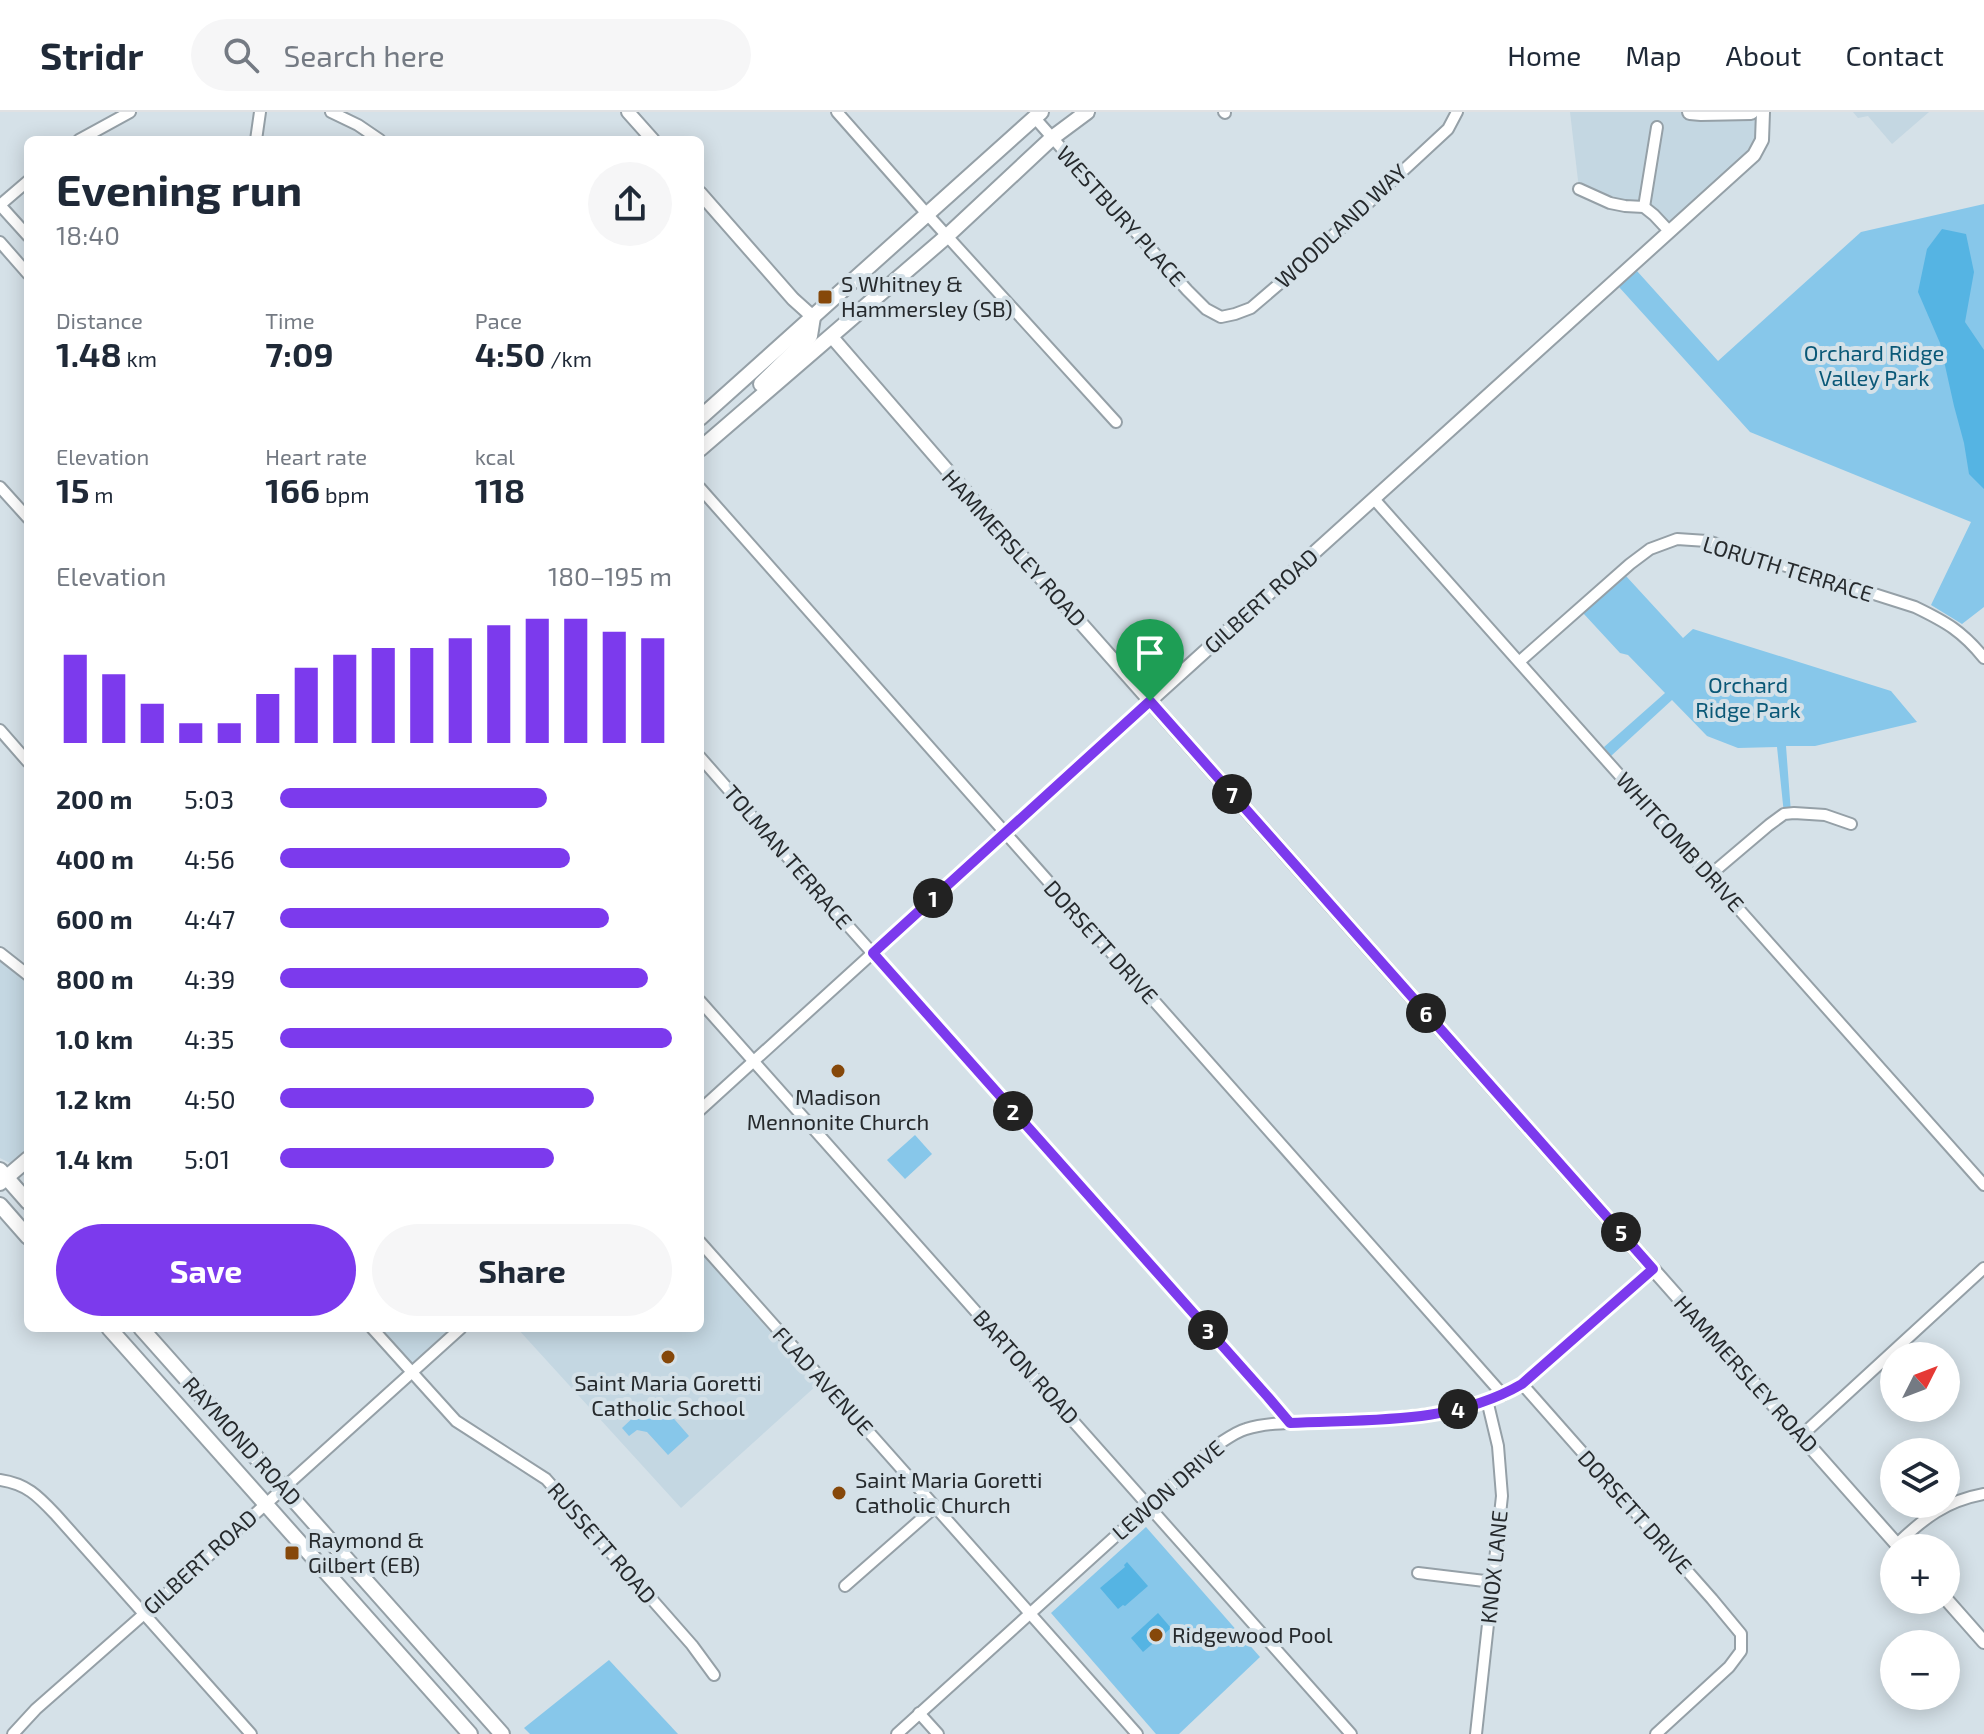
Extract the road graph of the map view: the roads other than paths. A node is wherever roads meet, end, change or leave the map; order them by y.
1 (130, 112) edge
2 (260, 112) edge
3 (331, 112) edge
4 (628, 112) edge
5 (837, 112) edge
6 (1087, 112) edge
7 (1457, 112) edge
8 (1690, 112) edge
9 (1751, 112) edge
10 (1763, 112) edge
11 (1038, 115) edge
12 (1657, 127) dead end
13 (86, 136) edge
14 (257, 136) edge
15 (374, 136) edge
16 (649, 136) edge
17 (1052, 138) junction
18 (24, 184) edge
19 (1579, 189) dead end
20 (704, 198) edge
21 (0, 205) edge
22 (1644, 207) junction
23 (927, 214) junction
24 (1669, 231) junction
25 (24, 232) edge
26 (947, 236) junction
27 (0, 242) edge
28 (24, 269) edge
29 (1211, 312) joint
30 (813, 317) junction
31 (831, 336) junction
32 (704, 414) edge
33 (1116, 422) dead end
34 (724, 428) junction
35 (704, 446) edge
36 (0, 487) edge
37 (704, 493) edge
38 (1374, 499) junction
39 (24, 514) edge
40 (1984, 658) edge
41 (1520, 661) junction
42 (1150, 701) junction
43 (0, 730) edge
44 (24, 757) edge
45 (704, 762) edge
46 (1851, 824) dead end
47 (1005, 834) junction
48 (1710, 875) junction
49 (0, 953) edge
50 (873, 953) junction
51 (24, 972) edge
52 (704, 1006) edge
53 (753, 1062) junction
54 (704, 1106) edge
55 (24, 1162) edge
56 (2, 1177) edge
57 (1984, 1185) edge
58 (24, 1192) edge
59 (24, 1194) edge
60 (0, 1207) edge
61 (24, 1233) edge
62 (704, 1247) edge
63 (1984, 1268) edge
64 (1653, 1269) junction
65 (113, 1332) edge
66 (145, 1332) edge
67 (375, 1332) edge
68 (457, 1332) edge
69 (411, 1373) junction
70 (1522, 1384) junction
71 (1503, 1395) junction
72 (1487, 1400) junction
73 (1290, 1423) junction
74 (1801, 1436) junction
75 (0, 1480) edge
76 (284, 1487) junction
77 (1984, 1494) edge
78 (265, 1503) junction
79 (1148, 1506) junction
80 (935, 1507) junction
81 (1887, 1534) edge
82 (1908, 1534) edge
83 (1418, 1573) dead end
84 (1493, 1582) junction
85 (845, 1586) dead end
86 (144, 1614) junction
87 (1029, 1614) junction
88 (1959, 1614) edge
89 (1984, 1642) edge
90 (714, 1675) dead end
91 (919, 1713) junction
92 (13, 1734) edge
93 (250, 1734) edge
94 (470, 1734) edge
95 (502, 1734) edge
96 (897, 1734) edge
97 (938, 1734) edge
98 (1137, 1734) edge
99 (1351, 1734) edge
100 (1476, 1734) edge
101 (1656, 1734) edge

1 - 13 street
2 - 14 street
3 - 15 street
4 - 16 street
5 - 23 street
6 - 17 main road
7 - 29 street, WOODLAND WAY
8 - 9 main road
10 - 24 street, GILBERT ROAD
11 - 17 street, WESTBURY PLACE
11 - 23 main road
12 - 22 street
17 - 26 main road
17 - 29 street, WESTBURY PLACE
18 - 21 street
19 - 22 street
20 - 30 street
21 - 25 street
22 - 24 street
23 - 26 street
23 - 30 main road
24 - 38 street, GILBERT ROAD
26 - 31 main road
26 - 33 street
27 - 28 street
30 - 32 main road
30 - 34 main road
31 - 34 main road
31 - 42 street, HAMMERSLEY ROAD
34 - 35 main road
36 - 39 street
37 - 47 street, DORSETT DRIVE
38 - 41 street, WHITCOMB DRIVE
38 - 42 street, GILBERT ROAD
40 - 41 street, LORUTH TERRACE
41 - 48 street, WHITCOMB DRIVE
42 - 47 street, GILBERT ROAD
42 - 64 street, HAMMERSLEY ROAD
43 - 44 street
45 - 50 street, TOLMAN TERRACE
46 - 48 street
47 - 50 street, GILBERT ROAD
47 - 71 street, DORSETT DRIVE
48 - 57 street, WHITCOMB DRIVE
49 - 51 street
50 - 53 street, GILBERT ROAD
50 - 73 street, TOLMAN TERRACE
52 - 53 street, BARTON ROAD
53 - 54 street, GILBERT ROAD
53 - 79 street, BARTON ROAD
55 - 56 main road
56 - 58 main road
59 - 60 main road
60 - 61 main road
62 - 80 street, FLAD AVENUE
63 - 74 street
64 - 70 street, LEWON DRIVE
64 - 74 street, HAMMERSLEY ROAD
65 - 78 main road, RAYMOND ROAD
66 - 76 main road, RAYMOND ROAD
67 - 69 street, RUSSETT ROAD
68 - 69 street, GILBERT ROAD
69 - 76 street, GILBERT ROAD
69 - 90 street, RUSSETT ROAD
70 - 71 street, LEWON DRIVE
70 - 101 street, DORSETT DRIVE
71 - 72 street, LEWON DRIVE
72 - 73 street, LEWON DRIVE
72 - 84 street, KNOX LANE
73 - 79 street, LEWON DRIVE
74 - 81 street, HAMMERSLEY ROAD
75 - 86 street
76 - 78 street, GILBERT ROAD
76 - 95 main road, RAYMOND ROAD
77 - 82 street
78 - 86 street, GILBERT ROAD
78 - 94 main road, RAYMOND ROAD
79 - 87 street, LEWON DRIVE
79 - 99 street, BARTON ROAD
80 - 85 street
80 - 87 street, FLAD AVENUE
83 - 84 street
84 - 100 street, KNOX LANE
86 - 92 street, GILBERT ROAD
86 - 93 street
87 - 91 street, LEWON DRIVE
87 - 98 street, FLAD AVENUE
88 - 89 street
91 - 96 street, LEWON DRIVE
91 - 97 street

